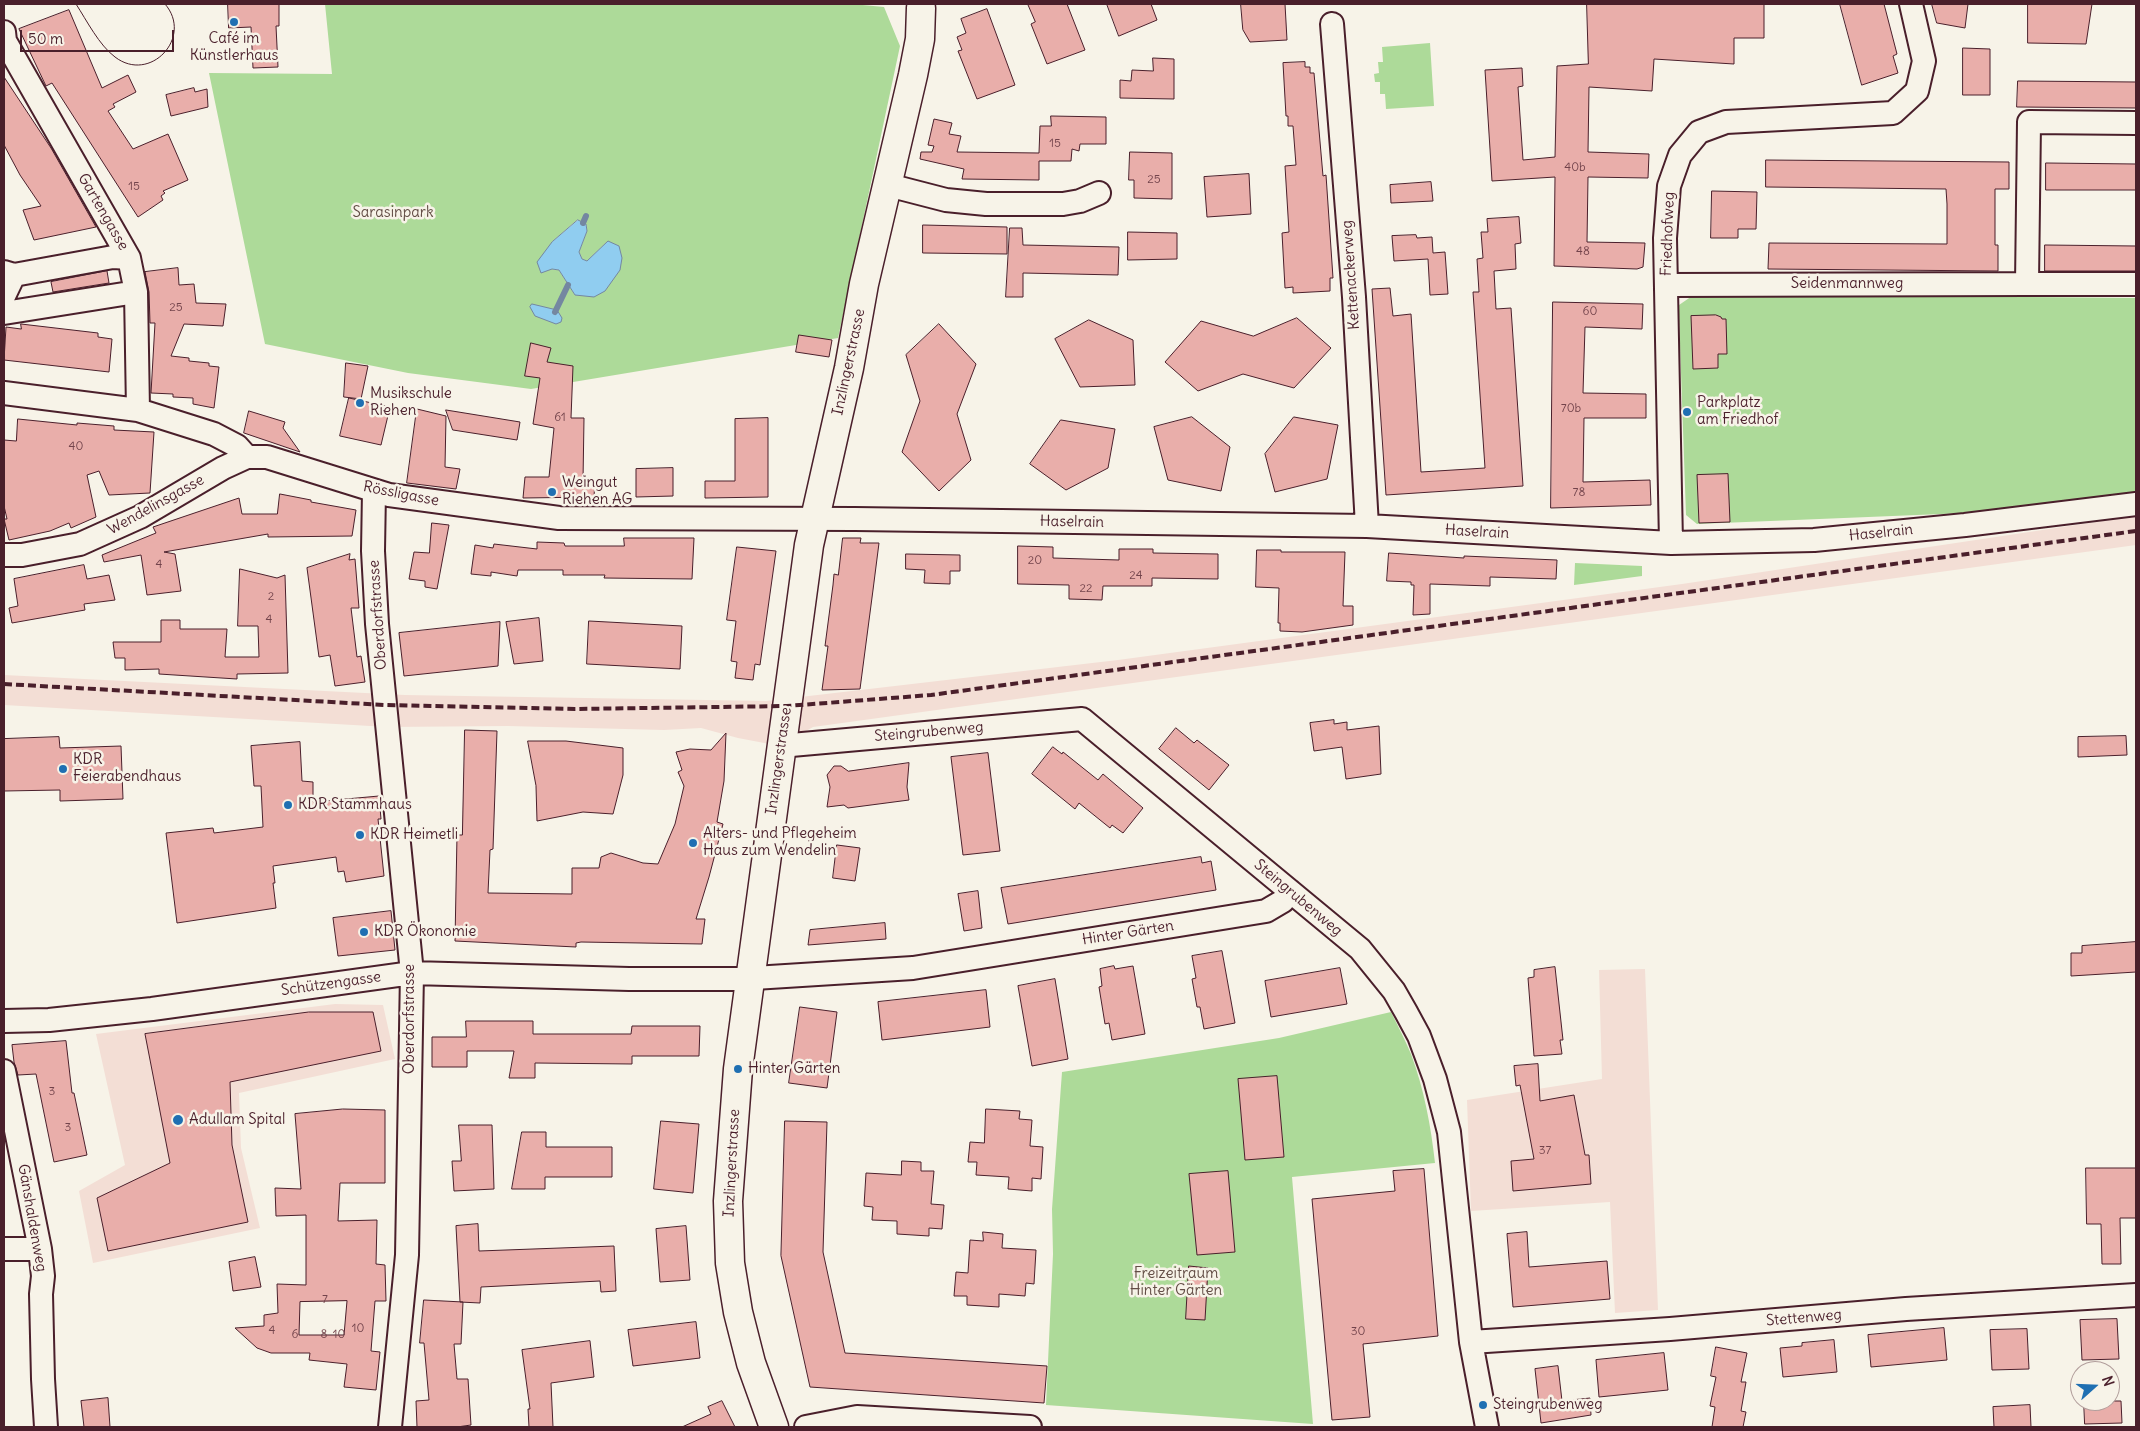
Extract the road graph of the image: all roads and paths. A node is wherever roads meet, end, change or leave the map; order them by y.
1 (1911, 4) edge
2 (924, 5) edge
3 (1332, 24) dead end
4 (4, 32) edge
5 (2136, 123) edge
6 (888, 186) junction
7 (1099, 193) dead end
8 (129, 258) junction
9 (9, 274) edge
10 (2027, 284) junction
11 (2136, 284) edge
12 (1667, 285) junction
13 (136, 292) junction
14 (4, 296) edge
15 (4, 313) edge
16 (4, 393) edge
17 (138, 410) junction
18 (247, 457) junction
19 (374, 491) junction
20 (2136, 504) edge
21 (815, 518) junction
22 (1368, 526) junction
23 (1671, 543) junction
24 (4, 555) edge
25 (780, 746) junction
26 (1290, 891) junction
27 (412, 974) junction
28 (749, 979) junction
29 (4, 1021) edge
30 (4, 1071) edge
31 (40, 1248) junction
32 (4, 1249) edge
33 (2136, 1295) edge
34 (1471, 1342) junction
35 (46, 1427) edge
36 (390, 1427) edge
37 (774, 1427) edge
38 (806, 1427) edge
39 (1030, 1427) edge
40 (1487, 1427) edge

1 - 12 street, Friedhofweg
2 - 6 street, Inzlingerstrasse
3 - 22 street, Kettenackerweg
4 - 8 street, Gartengasse
5 - 10 street
6 - 7 street
6 - 21 street, Inzlingerstrasse
8 - 9 street
8 - 13 street, Gartengasse
9 - 14 street
10 - 11 street, Seidenmannweg
10 - 12 street, Seidenmannweg
12 - 23 street, Friedhofweg
13 - 15 street
13 - 17 street, Gartengasse
16 - 17 street
17 - 18 street
18 - 19 street, Rössligasse
18 - 24 street, Wendelinsgasse
19 - 21 street, Rössligasse
19 - 27 street, Oberdorfstrasse
20 - 23 street, Haselrain
21 - 22 street, Haselrain
21 - 25 street, Inzlingerstrasse
22 - 23 street, Haselrain
25 - 26 street, Steingrubenweg
25 - 28 street, Inzlingerstrasse
26 - 28 street, Hinter Gärten
26 - 34 street, Steingrubenweg
27 - 28 street, Schützengasse
27 - 29 street, Schützengasse
27 - 36 street, Oberdorfstrasse
28 - 37 street, Inzlingerstrasse
30 - 31 street, Gänshaldenweg
31 - 32 street
31 - 35 street, Gänshaldenweg
33 - 34 street, Stettenweg
34 - 40 street, Steingrubenweg
38 - 39 street

